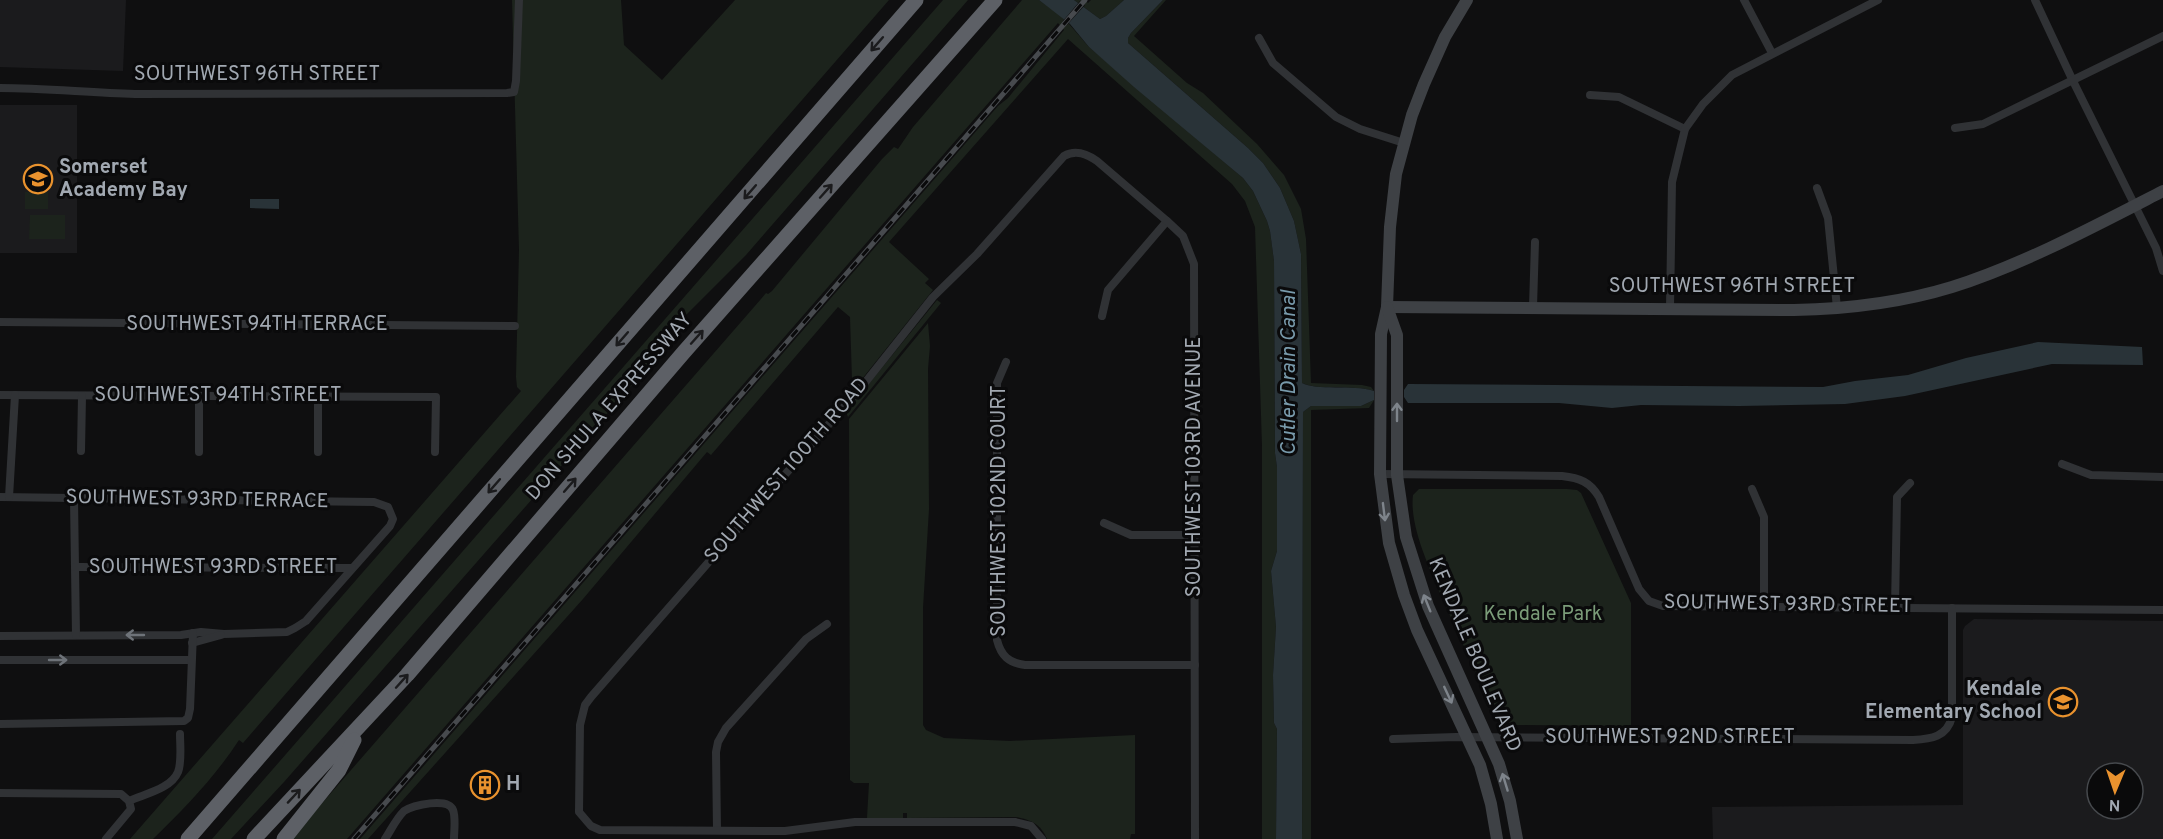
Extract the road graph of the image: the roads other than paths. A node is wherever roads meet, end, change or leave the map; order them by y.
1 (519, 0) edge
2 (916, 0) edge
3 (995, 0) edge
4 (1467, 0) edge
5 (1744, 0) edge
6 (1878, 0) edge
7 (2036, 0) edge
8 (2163, 36) edge
9 (1258, 39) dead end
10 (1772, 53) junction
11 (2073, 81) junction
12 (0, 88) edge
13 (1590, 95) dead end
14 (1955, 128) dead end
15 (1685, 129) junction
16 (1404, 142) junction
17 (1074, 153) joint
18 (1817, 188) dead end
19 (2163, 191) edge
20 (2136, 205) junction
21 (1167, 221) junction
22 (1535, 242) dead end
23 (2163, 271) edge
24 (1387, 307) junction
25 (1533, 307) junction
26 (1670, 308) junction
27 (1837, 308) junction
28 (1102, 316) dead end
29 (0, 322) edge
30 (514, 326) dead end
31 (1006, 362) dead end
32 (0, 395) edge
33 (15, 396) junction
34 (82, 396) junction
35 (318, 396) junction
36 (200, 397) junction
37 (81, 451) dead end
38 (199, 452) dead end
39 (318, 452) dead end
40 (435, 452) dead end
41 (2062, 464) dead end
42 (1380, 474) junction
43 (1396, 475) junction
44 (2163, 477) edge
45 (1910, 483) dead end
46 (1752, 489) dead end
47 (5, 497) edge
48 (74, 499) junction
49 (1104, 523) dead end
50 (1195, 536) junction
51 (75, 567) junction
52 (352, 568) junction
53 (1764, 607) junction
54 (1895, 607) junction
55 (1952, 608) junction
56 (2163, 610) edge
57 (827, 624) dead end
58 (193, 633) junction
59 (224, 634) junction
60 (76, 635) junction
61 (0, 636) edge
62 (192, 644) junction
63 (0, 660) edge
64 (191, 660) junction
65 (1195, 665) junction
66 (0, 724) edge
67 (363, 724) junction
68 (180, 734) dead end
69 (1467, 737) junction
70 (1488, 737) junction
71 (1393, 740) dead end
72 (0, 793) edge
73 (129, 801) junction
74 (717, 830) junction
75 (105, 839) edge
76 (188, 839) edge
77 (254, 839) edge
78 (284, 839) edge
79 (385, 839) edge
80 (454, 839) edge
81 (1042, 839) edge
82 (1195, 839) edge
83 (1497, 839) edge
84 (1517, 839) edge

1 - 12 street, SOUTHWEST 96TH STREET
2 -> 76 highway, DON SHULA EXPRESSWAY
67 -> 3 highway, DON SHULA EXPRESSWAY
4 - 16 street, KENDALE BOULEVARD
5 - 10 street
6 - 10 street
7 - 11 street
8 - 11 street
9 - 16 street
10 - 15 street
11 - 14 street
11 - 20 street
13 - 15 street
15 - 26 street
16 - 24 street, KENDALE BOULEVARD
17 - 21 street, SOUTHWEST 103RD AVENUE
17 - 74 street, SOUTHWEST 100TH ROAD
18 - 27 street
19 - 20 street, SOUTHWEST 96TH STREET
20 - 23 street
20 - 27 street, SOUTHWEST 96TH STREET
21 - 28 street
21 - 50 street, SOUTHWEST 103RD AVENUE
22 - 25 street
24 - 25 street, SOUTHWEST 96TH STREET
24 - 42 street, KENDALE BOULEVARD
43 -> 24 street, KENDALE BOULEVARD
25 - 26 street, SOUTHWEST 96TH STREET
26 - 27 street, SOUTHWEST 96TH STREET
29 - 30 street, SOUTHWEST 94TH TERRACE
31 - 65 street, SOUTHWEST 102ND COURT
32 - 33 street, SOUTHWEST 94TH STREET
33 - 34 street, SOUTHWEST 94TH STREET
33 - 47 street
34 - 36 street, SOUTHWEST 94TH STREET
34 - 37 street
35 - 36 street, SOUTHWEST 94TH STREET
35 - 39 street
35 - 40 street, SOUTHWEST 94TH STREET
36 - 38 street
41 - 44 street
42 - 43 street, SOUTHWEST 93RD STREET
42 -> 69 street, KENDALE BOULEVARD
43 - 53 street, SOUTHWEST 93RD STREET
70 -> 43 street, KENDALE BOULEVARD
45 - 54 street
46 - 53 street
47 - 48 street, SOUTHWEST 93RD TERRACE
48 - 51 street
48 - 52 street, SOUTHWEST 93RD TERRACE
49 - 50 street
50 - 65 street, SOUTHWEST 103RD AVENUE
51 - 52 street, SOUTHWEST 93RD STREET
51 - 60 street
52 - 59 street
53 - 54 street, SOUTHWEST 93RD STREET
54 - 55 street, SOUTHWEST 93RD STREET
55 - 56 street, SOUTHWEST 93RD STREET
55 - 70 street, SOUTHWEST 92ND STREET
57 - 74 street
58 - 59 street
58 -> 60 street
58 - 62 street
59 - 62 street
60 - 61 street
62 - 64 street
63 -> 64 street
64 - 66 street
65 - 82 street, SOUTHWEST 103RD AVENUE
77 -> 67 highway, DON SHULA EXPRESSWAY
67 - 78 highway
68 - 73 street
69 - 70 street, SOUTHWEST 92ND STREET
69 - 71 street, SOUTHWEST 92ND STREET
69 - 83 street, KENDALE BOULEVARD
84 -> 70 street, KENDALE BOULEVARD
72 - 73 street
73 - 75 street
74 - 81 street
79 - 80 street

